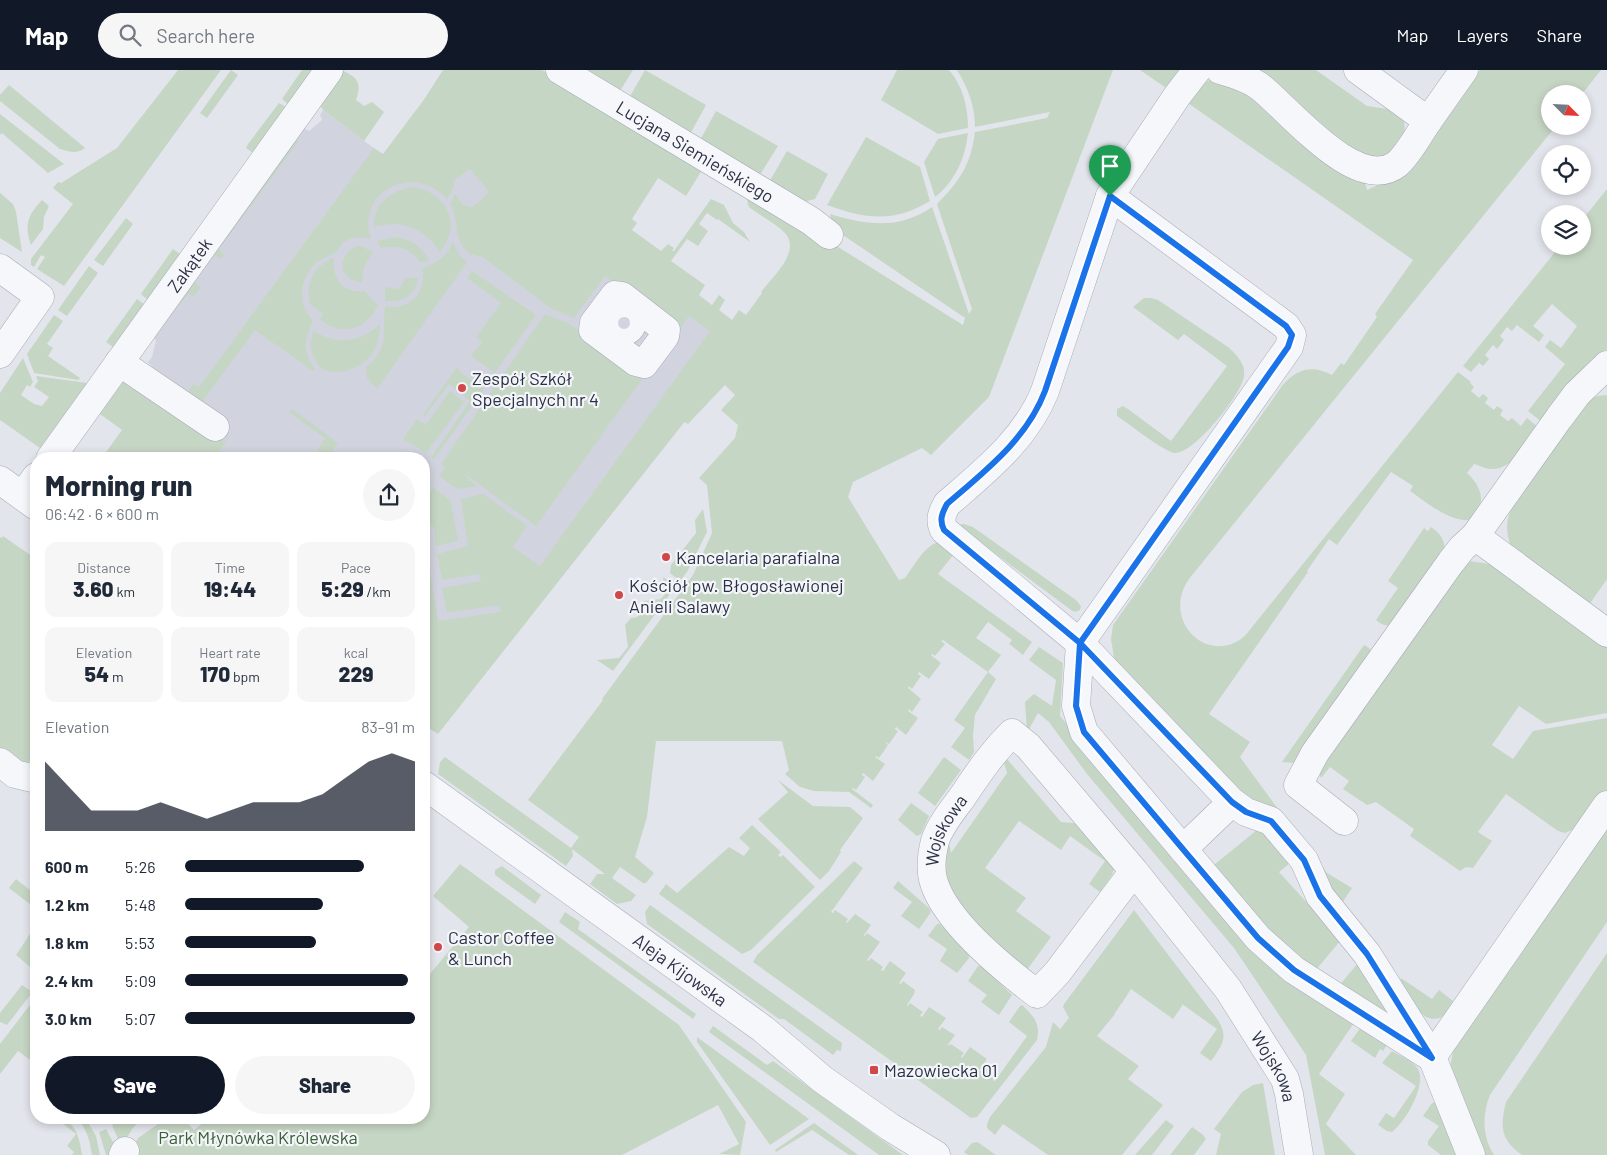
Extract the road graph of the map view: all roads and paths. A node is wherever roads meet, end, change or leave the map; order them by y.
1 (329, 70) edge
2 (560, 70) edge
3 (1197, 70) edge
4 (1220, 70) edge
5 (1358, 70) edge
6 (1464, 70) edge
7 (1428, 121) junction
8 (1110, 196) junction
9 (830, 235) dead end
10 (0, 268) edge
11 (0, 354) edge
12 (120, 362) junction
13 (1604, 371) edge
14 (215, 427) dead end
15 (55, 452) edge
16 (0, 480) edge
17 (30, 492) edge
18 (1475, 536) junction
19 (1607, 633) edge
20 (1080, 643) junction
21 (0, 762) edge
22 (30, 778) edge
23 (430, 789) edge
24 (1232, 802) junction
25 (1607, 805) edge
26 (1344, 822) dead end
27 (1183, 849) junction
28 (1134, 871) junction
29 (1432, 1058) junction
30 (936, 1155) edge
31 (1300, 1155) edge
32 (1471, 1155) edge

1 - 12 street, Zakątek
2 - 9 street, Lucjana Siemieńskiego
3 - 8 street
4 - 7 street
5 - 7 street
6 - 7 street
8 - 20 street
8 - 20 street
10 - 11 street
12 - 14 street
12 - 15 street, Zakątek
13 - 18 street
16 - 17 street
18 - 19 street
18 - 26 street
20 - 24 street
20 - 27 street
21 - 22 street
23 - 30 street, Aleja Kijowska
24 - 27 street
24 - 29 street
25 - 29 street
27 - 29 street
28 - 28 street, Wojskowa
28 - 31 street, Wojskowa
29 - 32 street

